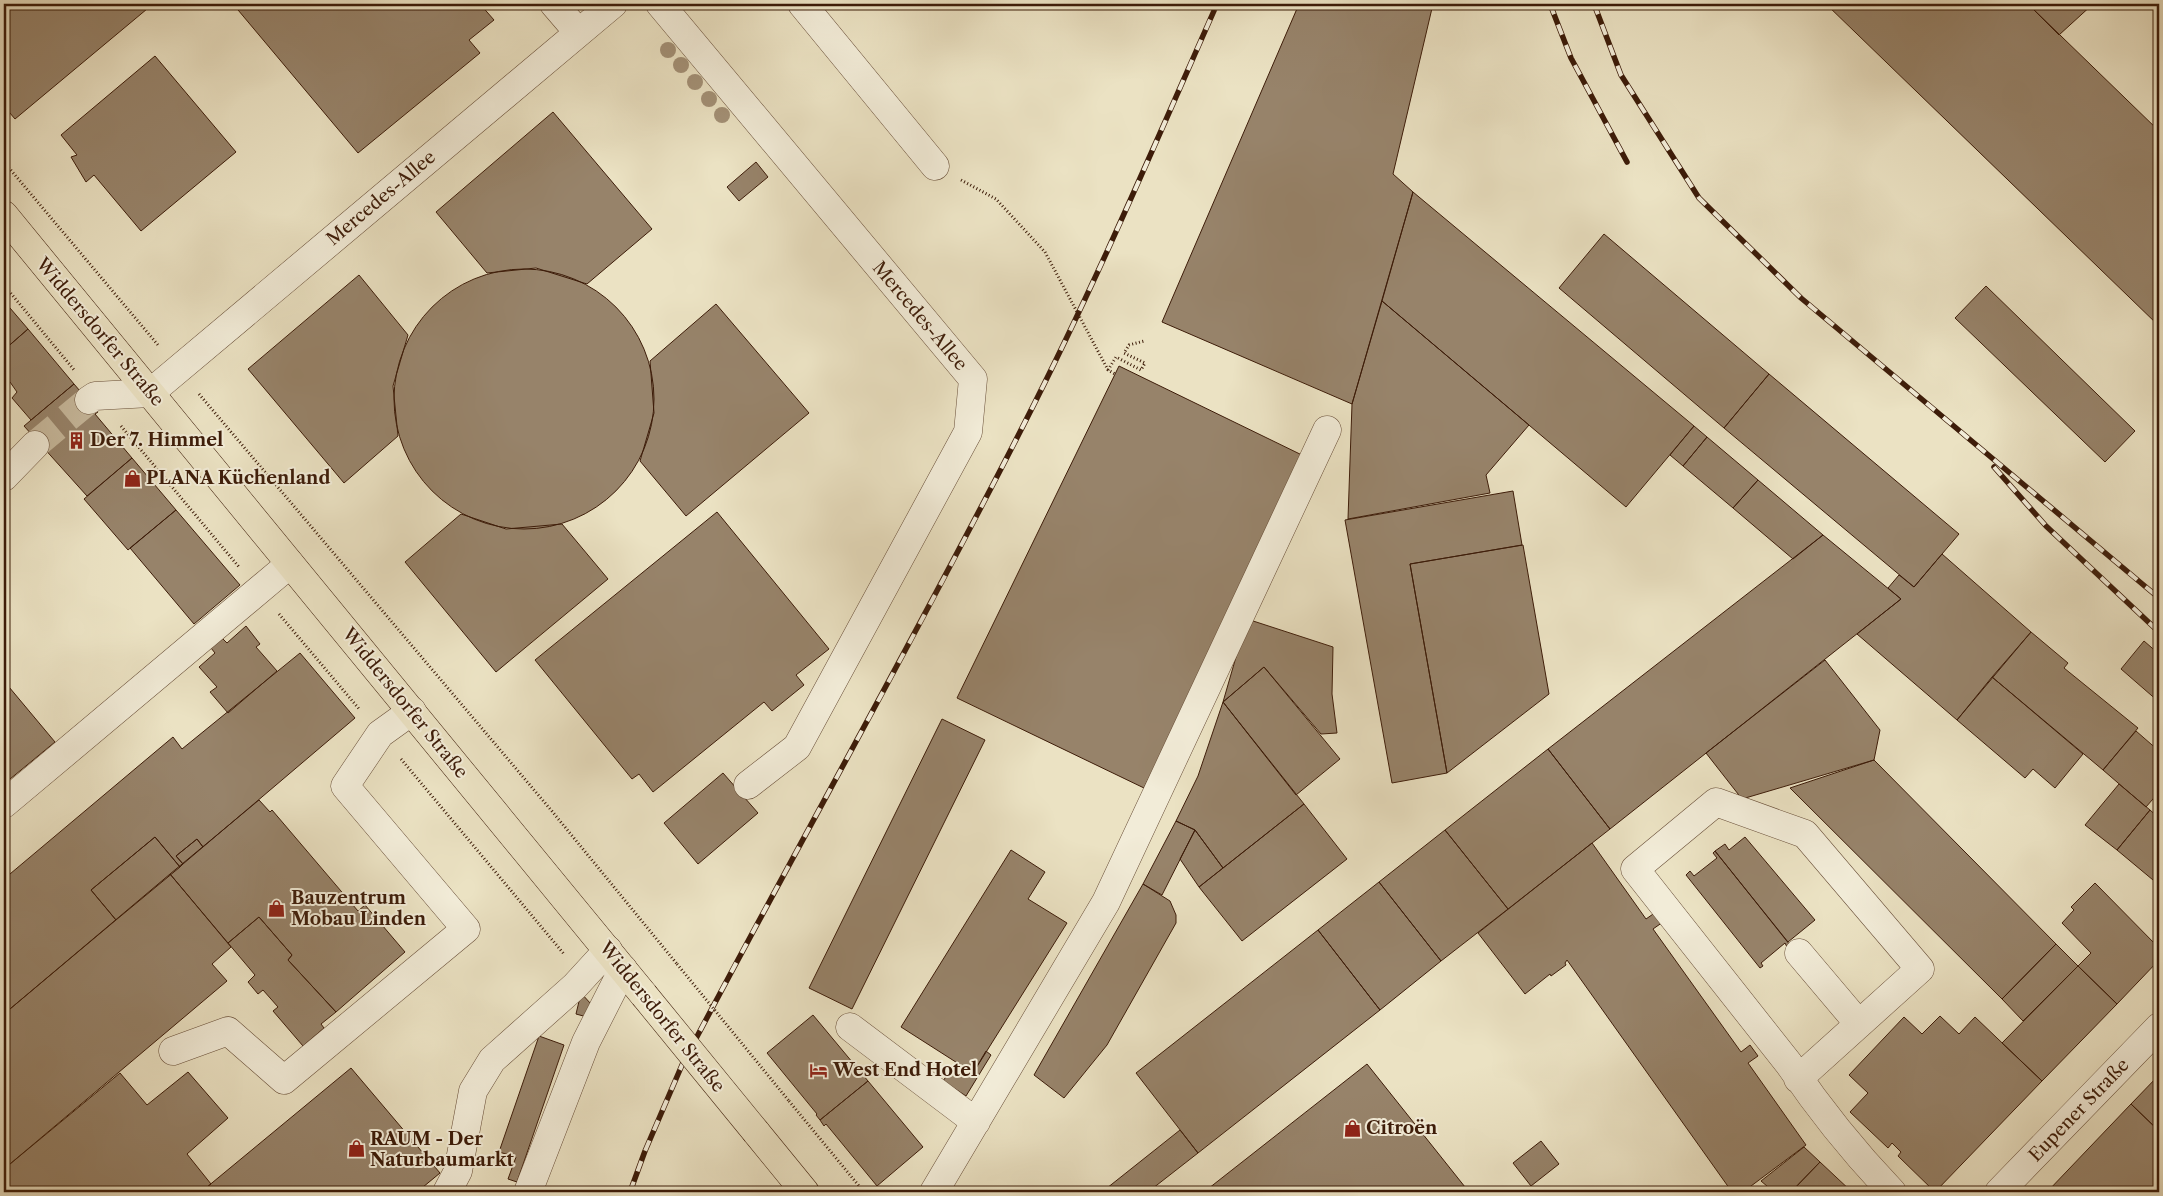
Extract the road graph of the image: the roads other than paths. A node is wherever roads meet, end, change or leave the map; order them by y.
1 (554, 4) edge
2 (613, 4) edge
3 (802, 4) edge
4 (667, 6) edge
5 (578, 32) junction
6 (935, 166) road end
7 (4, 215) edge
8 (150, 393) junction
9 (92, 398) tunnel mouth
10 (1327, 430) dead end
11 (35, 445) tunnel mouth
12 (4, 477) edge
13 (290, 564) junction
14 (412, 711) junction
15 (748, 785) dead end
16 (4, 804) edge
17 (1800, 953) dead end
18 (615, 960) junction
19 (1859, 1024) junction
20 (850, 1027) dead end
21 (2159, 1027) edge
22 (174, 1052) dead end
23 (1798, 1079) junction
24 (976, 1122) junction
25 (795, 1189) edge
26 (447, 1192) edge
27 (528, 1192) edge
28 (934, 1192) edge
29 (1892, 1192) edge
30 (1999, 1192) edge

1 - 5 street
2 - 5 street, Mercedes-Allee
3 - 6 street
4 - 15 street, Mercedes-Allee
5 - 8 street, Mercedes-Allee
7 - 8 main road, Widdersdorfer Straße
8 - 9 street
8 - 13 main road, Widdersdorfer Straße
10 - 24 street
11 - 12 street
13 - 14 main road, Widdersdorfer Straße
13 - 16 street
14 - 18 main road, Widdersdorfer Straße
14 - 22 street
17 - 19 street
18 - 25 main road, Widdersdorfer Straße, bridge
18 - 26 street
18 - 27 street
19 - 23 street
19 - 23 street
20 - 24 street
21 - 30 street, Eupener Straße
23 - 29 street
24 - 28 street

